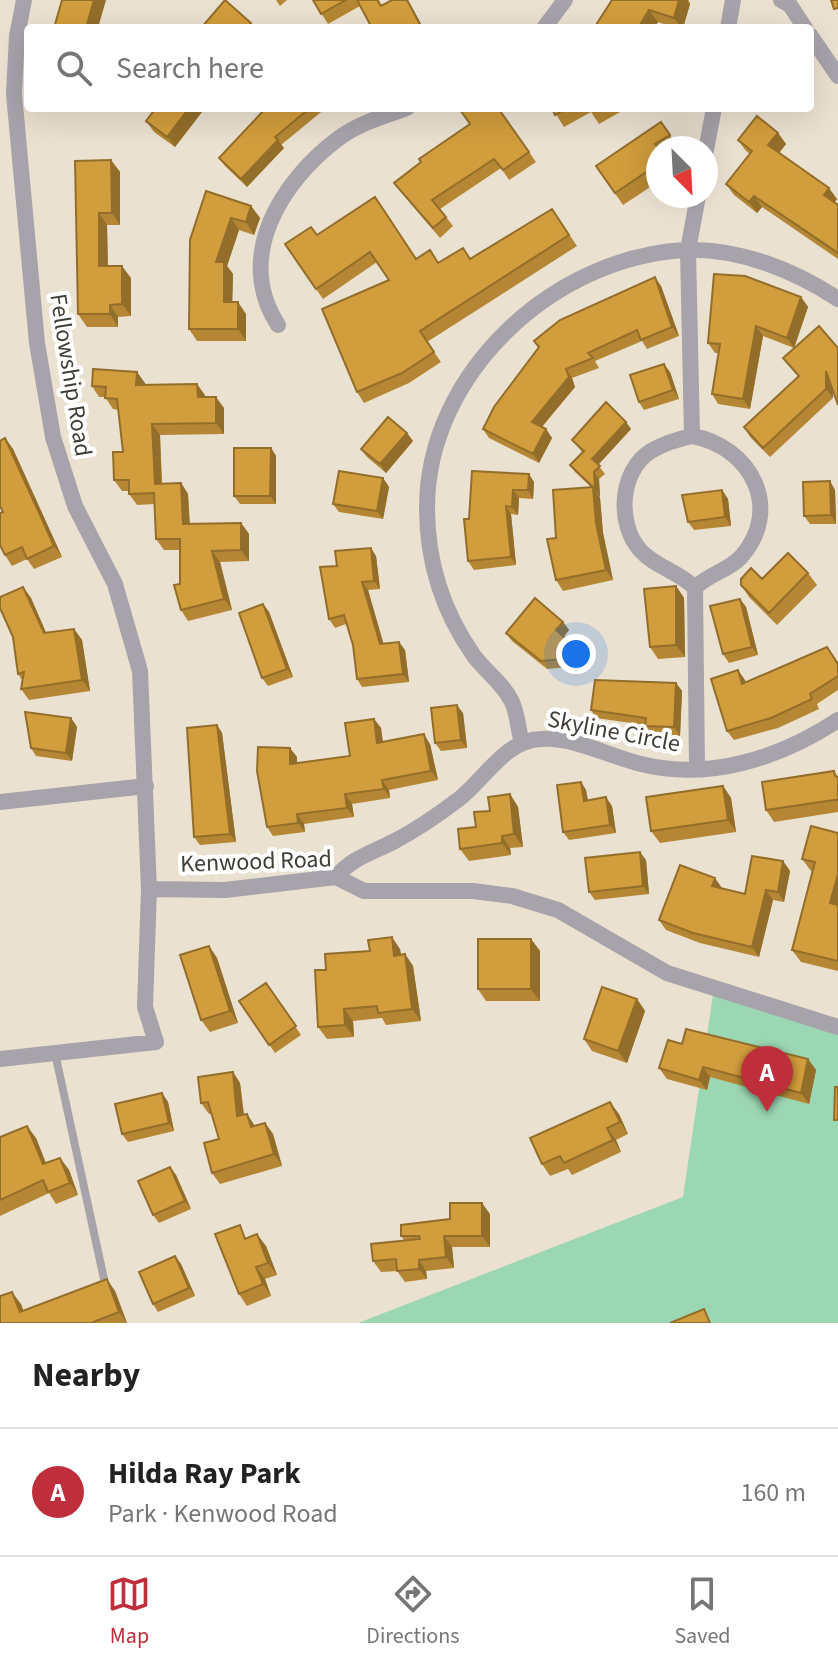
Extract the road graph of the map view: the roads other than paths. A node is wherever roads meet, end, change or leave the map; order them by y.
1 (24, 0) edge
2 (565, 0) edge
3 (733, 0) edge
4 (781, 0) edge
5 (547, 24) edge
6 (729, 24) edge
7 (802, 24) edge
8 (814, 41) edge
9 (838, 76) edge
10 (395, 112) edge
11 (713, 112) edge
12 (709, 136) edge
13 (696, 208) edge
14 (688, 250) junction
15 (838, 299) edge
16 (278, 325) dead end
17 (692, 436) junction
18 (695, 588) junction
19 (838, 720) edge
20 (522, 743) junction
21 (697, 769) junction
22 (146, 786) junction
23 (0, 802) edge
24 (336, 877) junction
25 (149, 889) junction
26 (838, 1027) edge
27 (54, 1053) junction
28 (0, 1059) edge
29 (104, 1279) edge

1 - 22 street, Fellowship Road
2 - 5 street
3 - 6 street
4 - 7 street
8 - 9 street
10 - 16 street
11 - 12 street
13 - 14 street
14 - 15 street, Skyline Circle
14 - 17 street
14 - 20 street, Skyline Circle
17 - 18 street
17 - 18 street
18 - 21 street
19 - 21 street, Skyline Circle
20 - 21 street, Skyline Circle
20 - 24 street
22 - 23 street
22 - 25 street, Fellowship Road
24 - 25 street, Kenwood Road
24 - 26 street, Kenwood Road
25 - 27 street, Kenwood Road
27 - 28 street, Kenwood Road
27 - 29 lane

